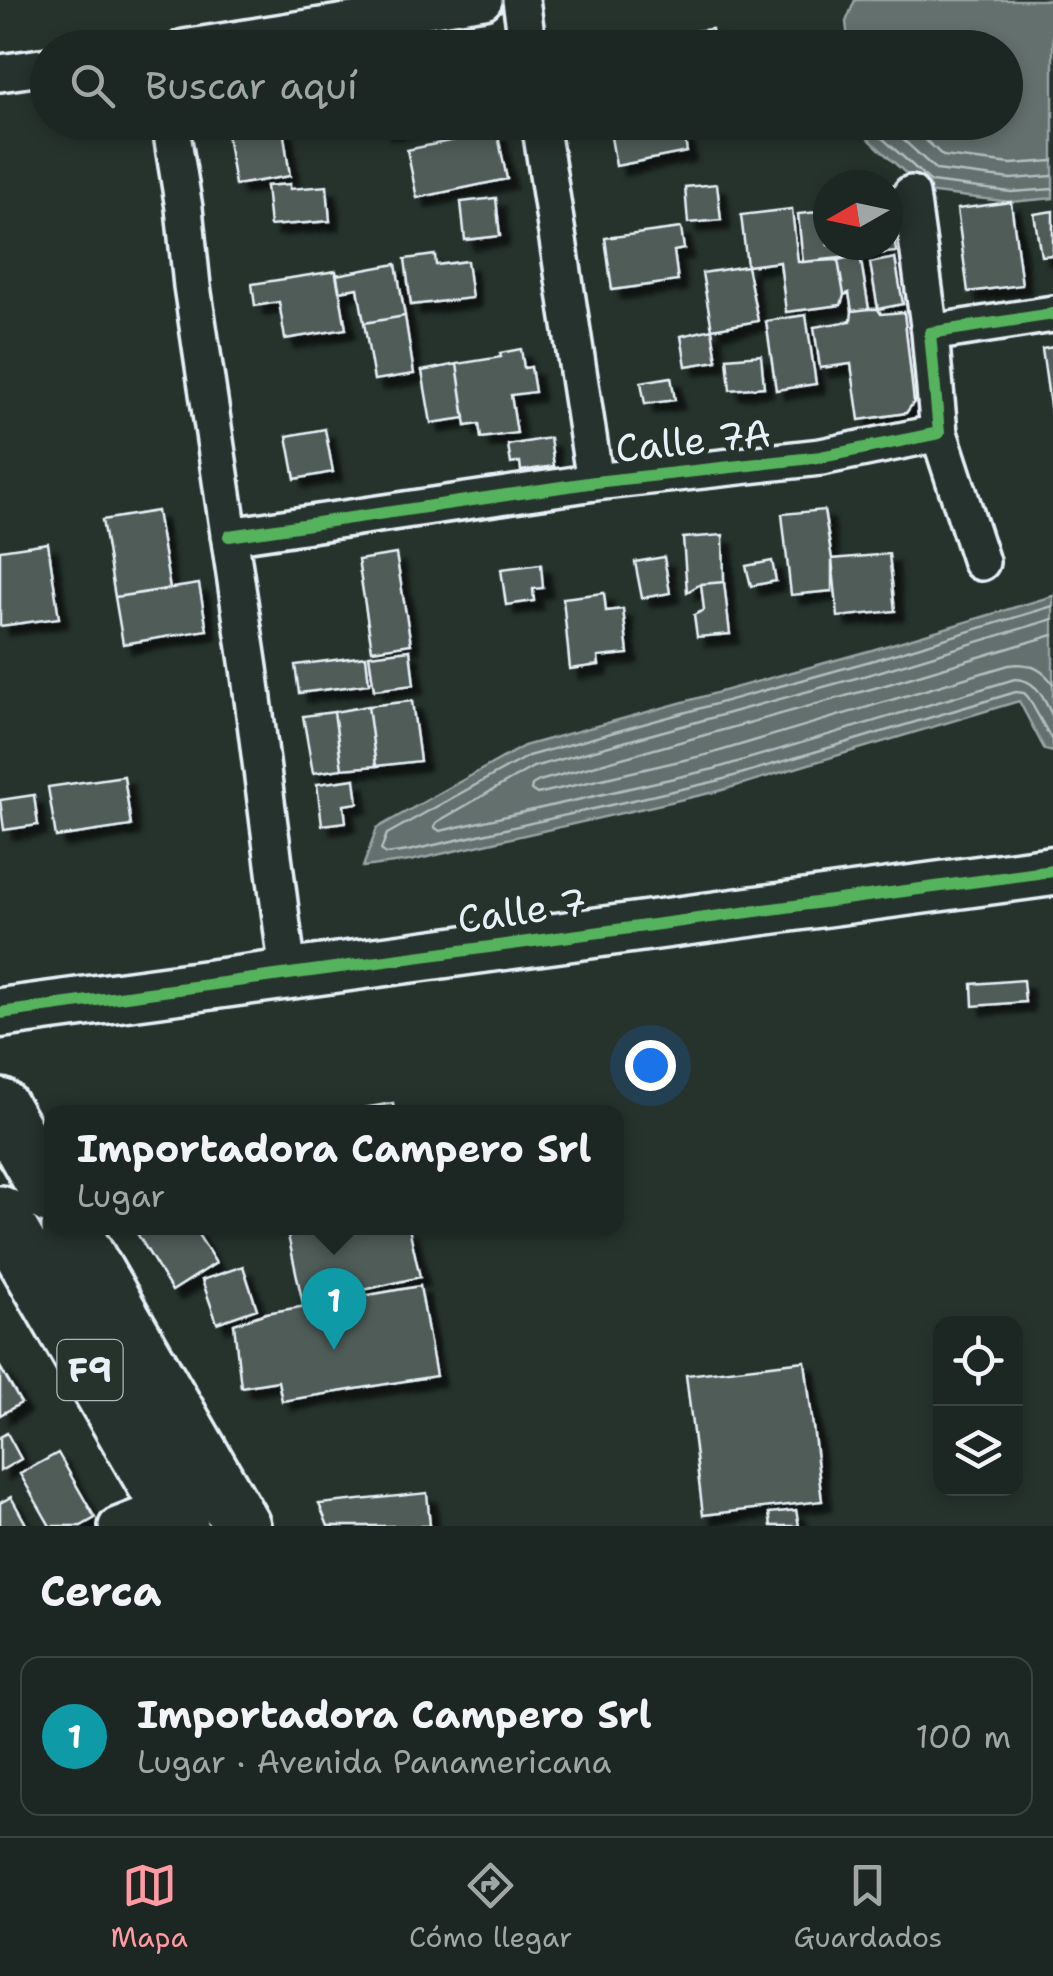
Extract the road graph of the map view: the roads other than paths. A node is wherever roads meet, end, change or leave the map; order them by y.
1 (484, 0) edge
2 (521, 0) edge
3 (296, 30) edge
4 (525, 30) edge
5 (30, 68) edge
6 (0, 72) edge
7 (173, 140) edge
8 (543, 140) edge
9 (911, 194) dead end
10 (1053, 314) edge
11 (930, 333) junction
12 (940, 434) junction
13 (595, 482) junction
14 (230, 536) junction
15 (981, 562) dead end
16 (1053, 870) edge
17 (288, 972) junction
18 (0, 1013) edge
19 (0, 1107) edge
20 (44, 1182) edge
21 (0, 1214) edge
22 (74, 1235) edge
23 (174, 1516) edge
24 (117, 1526) edge
25 (242, 1526) edge

1 - 3 street
2 - 4 street
5 - 6 street
7 - 14 street
8 - 13 street
9 - 11 street
10 - 11 street
11 - 12 street
12 - 13 street, Calle 7A
12 - 15 street
13 - 14 street, Calle 7A
14 - 17 street
16 - 17 street, Calle 7
17 - 18 street, Calle 7
19 - 20 highway
21 - 23 highway, F9
22 - 25 highway, F9
23 - 24 street

